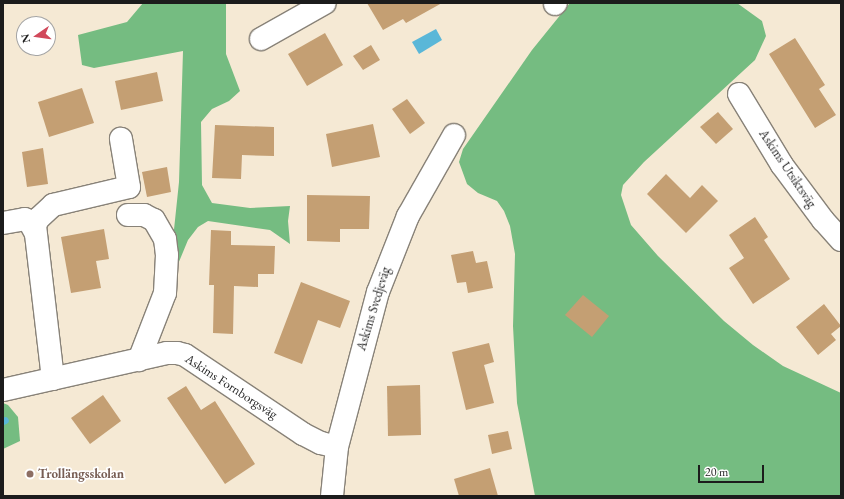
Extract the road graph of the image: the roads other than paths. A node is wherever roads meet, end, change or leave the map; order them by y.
1 (325, 3) edge
2 (261, 39) dead end
3 (739, 94) dead end
4 (454, 135) dead end
5 (121, 139) dead end
6 (128, 215) dead end
7 (3, 223) edge
8 (35, 232) junction
9 (841, 240) edge
10 (139, 360) junction
11 (53, 379) junction
12 (3, 390) edge
13 (337, 447) junction
14 (332, 496) edge

1 - 2 street
3 - 9 street, Askims Utsiktsväg
4 - 13 street, Askims Svedjeväg
5 - 8 street
6 - 10 street
7 - 8 street
8 - 11 street
10 - 11 street, Askims Fornborgsväg
10 - 13 street, Askims Fornborgsväg
11 - 12 street, Askims Fornborgsväg
13 - 14 street, Askims Svedjeväg

